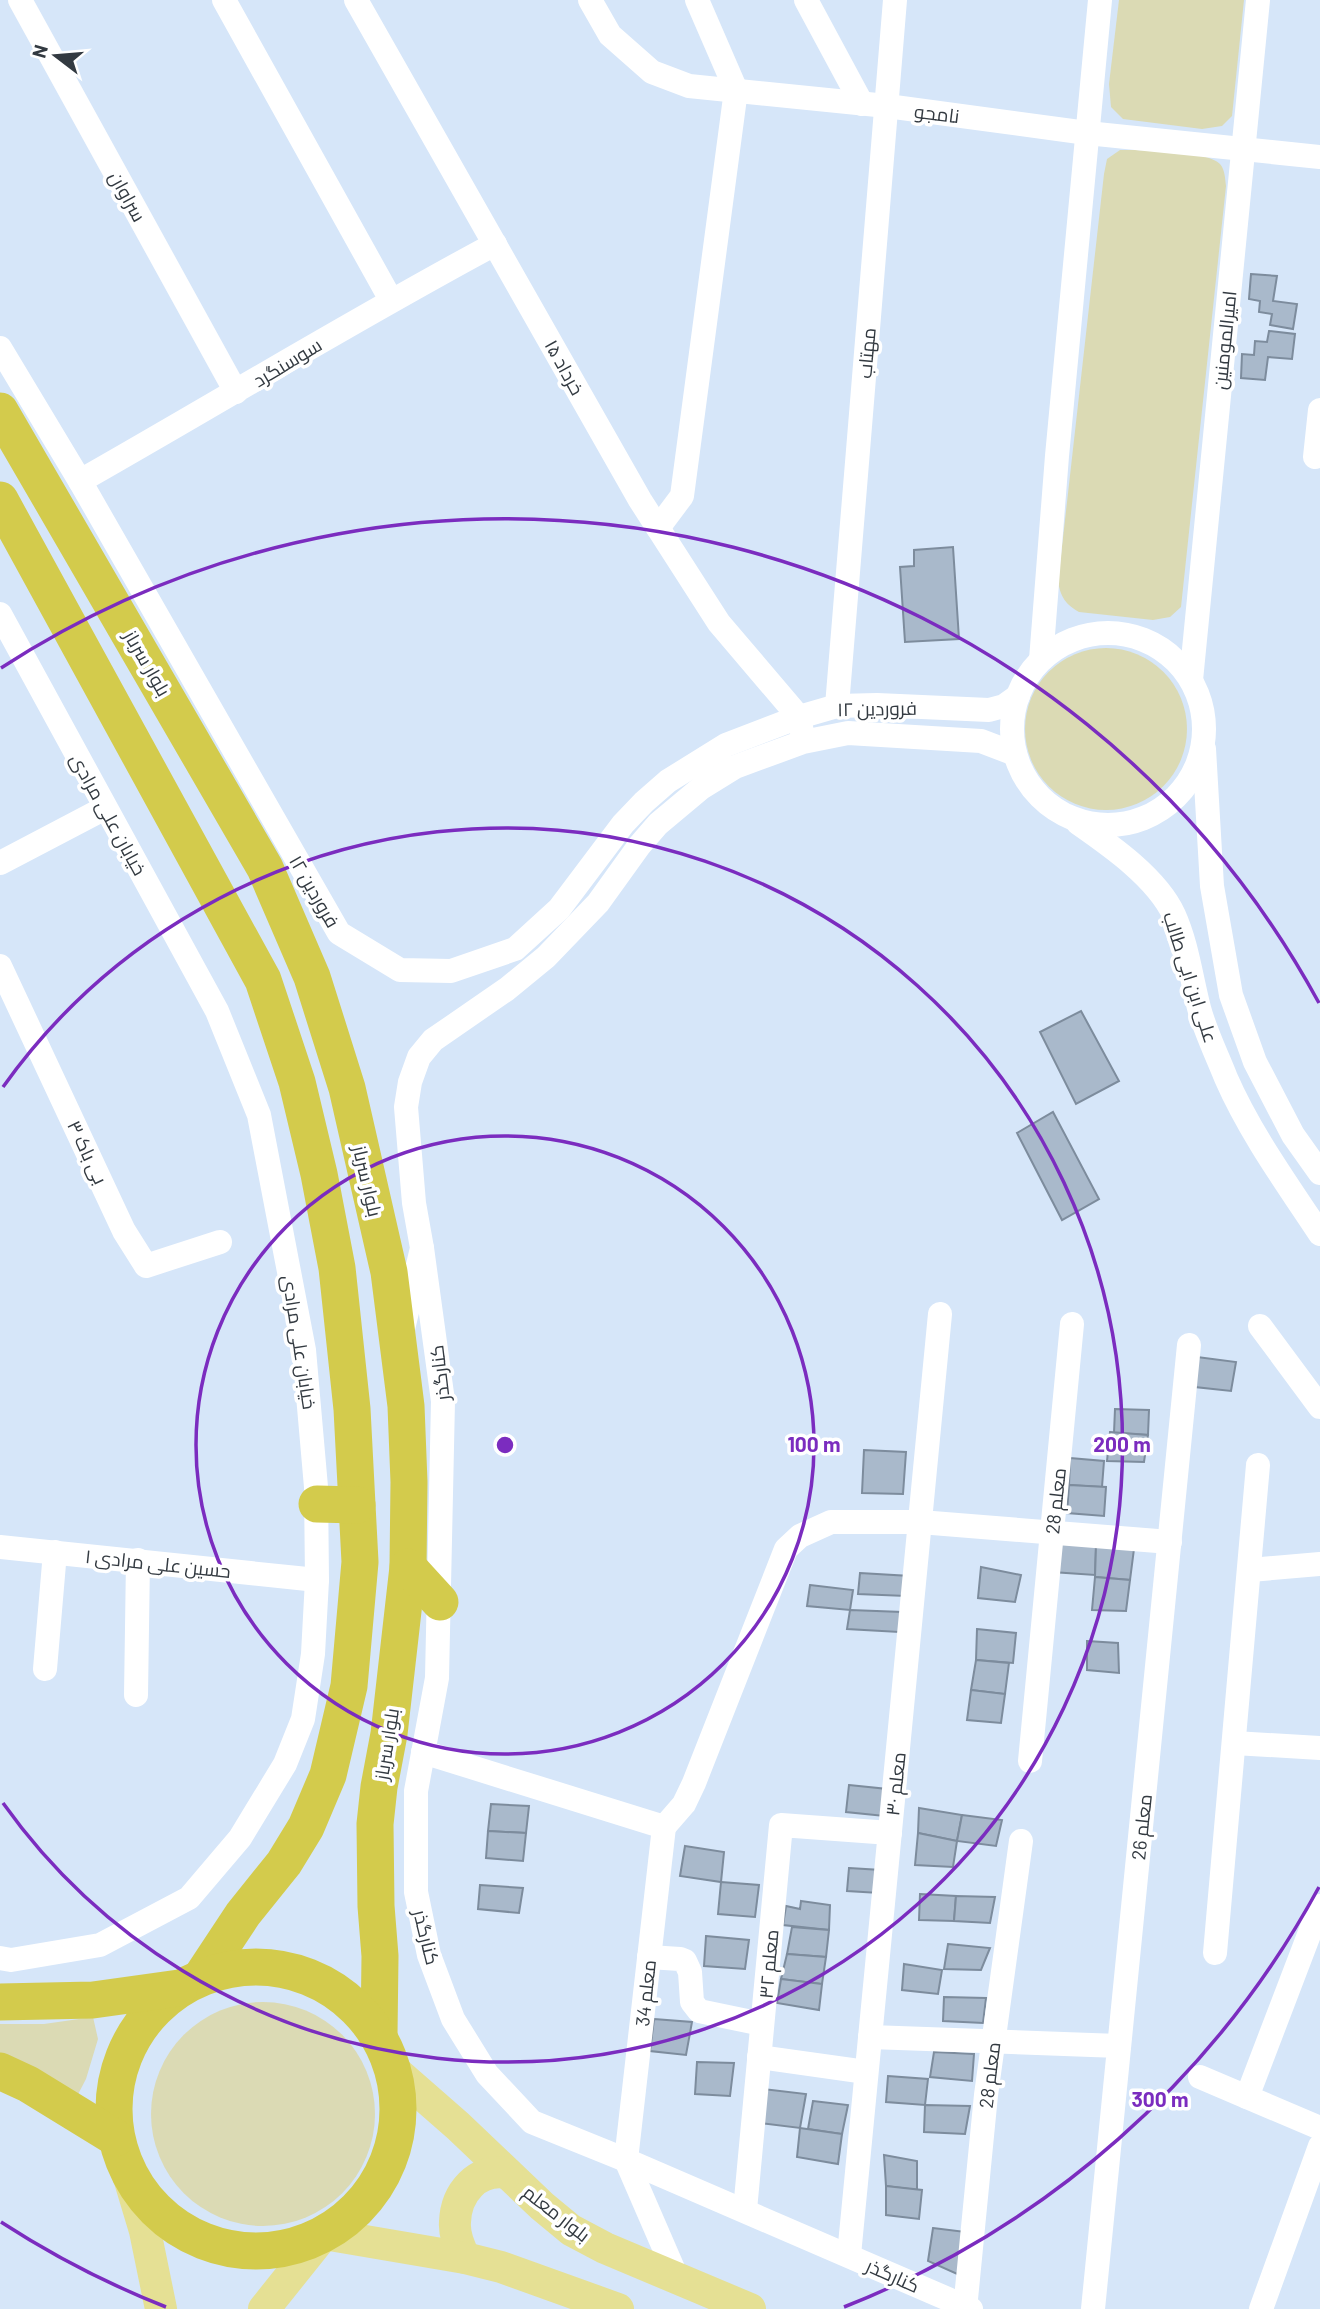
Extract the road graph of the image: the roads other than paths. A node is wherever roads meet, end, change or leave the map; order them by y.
1 (20, 0) edge
2 (224, 0) edge
3 (356, 0) edge
4 (590, 0) edge
5 (696, 0) edge
6 (806, 0) edge
7 (895, 0) edge
8 (1100, 0) edge
9 (1258, 0) edge
10 (736, 90) junction
11 (862, 104) junction
12 (887, 106) junction
13 (1087, 133) junction
14 (1243, 149) junction
15 (1320, 157) edge
16 (495, 244) junction
17 (391, 300) junction
18 (0, 348) edge
19 (7, 388) edge
20 (236, 392) junction
21 (1320, 410) edge
22 (1315, 457) dead end
23 (80, 481) junction
24 (0, 500) edge
25 (658, 528) junction
26 (0, 614) edge
27 (1041, 660) junction
28 (1191, 680) junction
29 (1018, 696) junction
30 (837, 706) junction
31 (799, 717) junction
32 (1204, 736) junction
33 (803, 742) junction
34 (1015, 754) junction
35 (105, 808) junction
36 (1072, 818) junction
37 (0, 863) edge
38 (0, 966) edge
39 (1320, 1172) edge
40 (1320, 1234) edge
41 (220, 1242) dead end
42 (422, 1248) junction
43 (940, 1314) dead end
44 (1072, 1324) dead end
45 (1260, 1326) dead end
46 (1189, 1345) dead end
47 (398, 1346) junction
48 (1320, 1406) edge
49 (1258, 1465) dead end
50 (317, 1504) junction
51 (357, 1505) junction
52 (920, 1522) junction
53 (1052, 1532) junction
54 (1170, 1542) junction
55 (0, 1546) edge
56 (55, 1552) junction
57 (138, 1560) junction
58 (1320, 1564) edge
59 (408, 1567) junction
60 (1250, 1570) junction
61 (317, 1580) junction
62 (440, 1602) junction
63 (46, 1669) dead end
64 (136, 1695) dead end
65 (1234, 1743) junction
66 (1320, 1748) edge
67 (423, 1752) junction
68 (1030, 1761) dead end
69 (664, 1827) junction
70 (890, 1833) junction
71 (1021, 1841) dead end
72 (1320, 1906) edge
73 (1215, 1953) dead end
74 (649, 1956) junction
75 (0, 1958) edge
76 (191, 1982) junction
77 (0, 2002) edge
78 (762, 2024) junction
79 (379, 2035) junction
80 (870, 2037) junction
81 (994, 2041) junction
82 (1119, 2046) junction
83 (759, 2057) junction
84 (394, 2070) junction
85 (0, 2071) edge
86 (866, 2071) junction
87 (1200, 2077) dead end
88 (1247, 2097) junction
89 (1320, 2128) edge
90 (1320, 2146) edge
91 (121, 2155) junction
92 (626, 2160) junction
93 (507, 2174) junction
94 (744, 2210) junction
95 (324, 2234) junction
96 (849, 2255) junction
97 (466, 2258) junction
98 (678, 2280) junction
99 (967, 2308) edge
100 (161, 2309) edge
101 (264, 2309) edge
102 (618, 2309) edge
103 (750, 2309) edge
104 (1093, 2309) edge
105 (1261, 2309) edge

1 - 20 street, سراوان
2 - 17 street
3 - 16 street, ۱۵ خرداد
4 - 10 street, نامجو
5 - 10 street
6 - 11 street
7 - 12 street, مهتاب
8 - 13 street
9 - 14 street, امیرالمومنین
10 - 11 street, نامجو
10 - 25 street
11 - 12 street, نامجو
12 - 13 street, نامجو
12 - 30 street, مهتاب
13 - 14 street, نامجو
13 - 27 street
14 - 15 street, نامجو
14 - 28 street, امیرالمومنین
16 - 17 street, سوسنگرد
16 - 25 street, ۱۵ خرداد
17 - 20 street, سوسنگرد
18 - 19 street, ۱۲ فروردین
19 - 23 street, ۱۲ فروردین
19 - 47 highway, بلوار سرباز
20 - 23 street, سوسنگرد
21 - 22 street
23 - 31 street, ۱۲ فروردین
24 - 51 highway
25 - 31 street, ۱۵ خرداد
26 - 35 street, خیابان علی مرادی
27 - 28 street
27 - 29 street
28 - 32 street
29 - 30 street, ۱۲ فروردین
29 - 34 street
30 - 31 street, ۱۲ فروردین
31 - 33 street
32 - 36 street
32 - 39 street, علی ابن ابی طالب
33 - 34 street, ۱۲ فروردین
33 - 42 street, ۱۲ فروردین
34 - 36 street
35 - 37 street
35 - 50 street, خیابان علی مرادی
36 - 40 street, علی ابن ابی طالب
38 - 41 street, بی باک ۳
42 - 47 street, ۱۲ فروردین
42 - 62 street, کنارگذر
43 - 52 street, معلم ۳۰
44 - 53 street, معلم 28
45 - 48 street
46 - 54 street, معلم 26
47 - 59 highway, بلوار سرباز
49 - 60 street
50 - 51 highway
50 - 61 street, خیابان علی مرادی
51 - 76 highway
52 - 53 street
52 - 69 street
52 - 70 street, معلم ۳۰
53 - 54 street
53 - 68 street, معلم 28
54 - 82 street, معلم 26
55 - 56 street, حسین علی مرادی ۱
56 - 57 street, حسین علی مرادی ۱
56 - 63 street
57 - 61 street, حسین علی مرادی ۱
57 - 64 street
58 - 60 street
59 - 62 highway
59 - 79 highway, بلوار سرباز
60 - 65 street
61 - 75 street, خیابان علی مرادی
62 - 67 street, کنارگذر
65 - 66 street
65 - 73 street
67 - 69 street
67 - 92 street, کنارگذر
69 - 74 street, معلم 34
70 - 78 street, معلم ۳۲
70 - 80 street, معلم ۳۰
71 - 81 street, معلم 28
72 - 88 street
74 - 78 street
74 - 92 street, معلم 34
76 - 77 highway
76 - 79 highway
76 - 91 highway
78 - 83 street, معلم ۳۲
79 - 84 highway
80 - 81 street
80 - 86 street, معلم ۳۰
81 - 82 street
81 - 99 street, معلم 28
82 - 104 street, معلم 26
83 - 86 street
83 - 94 street, معلم ۳۲
84 - 93 main road, بلوار معلم
84 - 95 highway
85 - 91 highway
86 - 96 street, معلم ۳۰
87 - 88 street
88 - 89 street
90 - 105 street
91 - 95 highway
91 - 100 main road
92 - 94 street, کنارگذر
92 - 98 street
93 - 97 main road
93 - 98 main road, بلوار معلم
94 - 96 street, کنارگذر
95 - 97 main road
95 - 101 main road
96 - 99 street, کنارگذر
97 - 102 main road
98 - 103 main road, بلوار معلم

